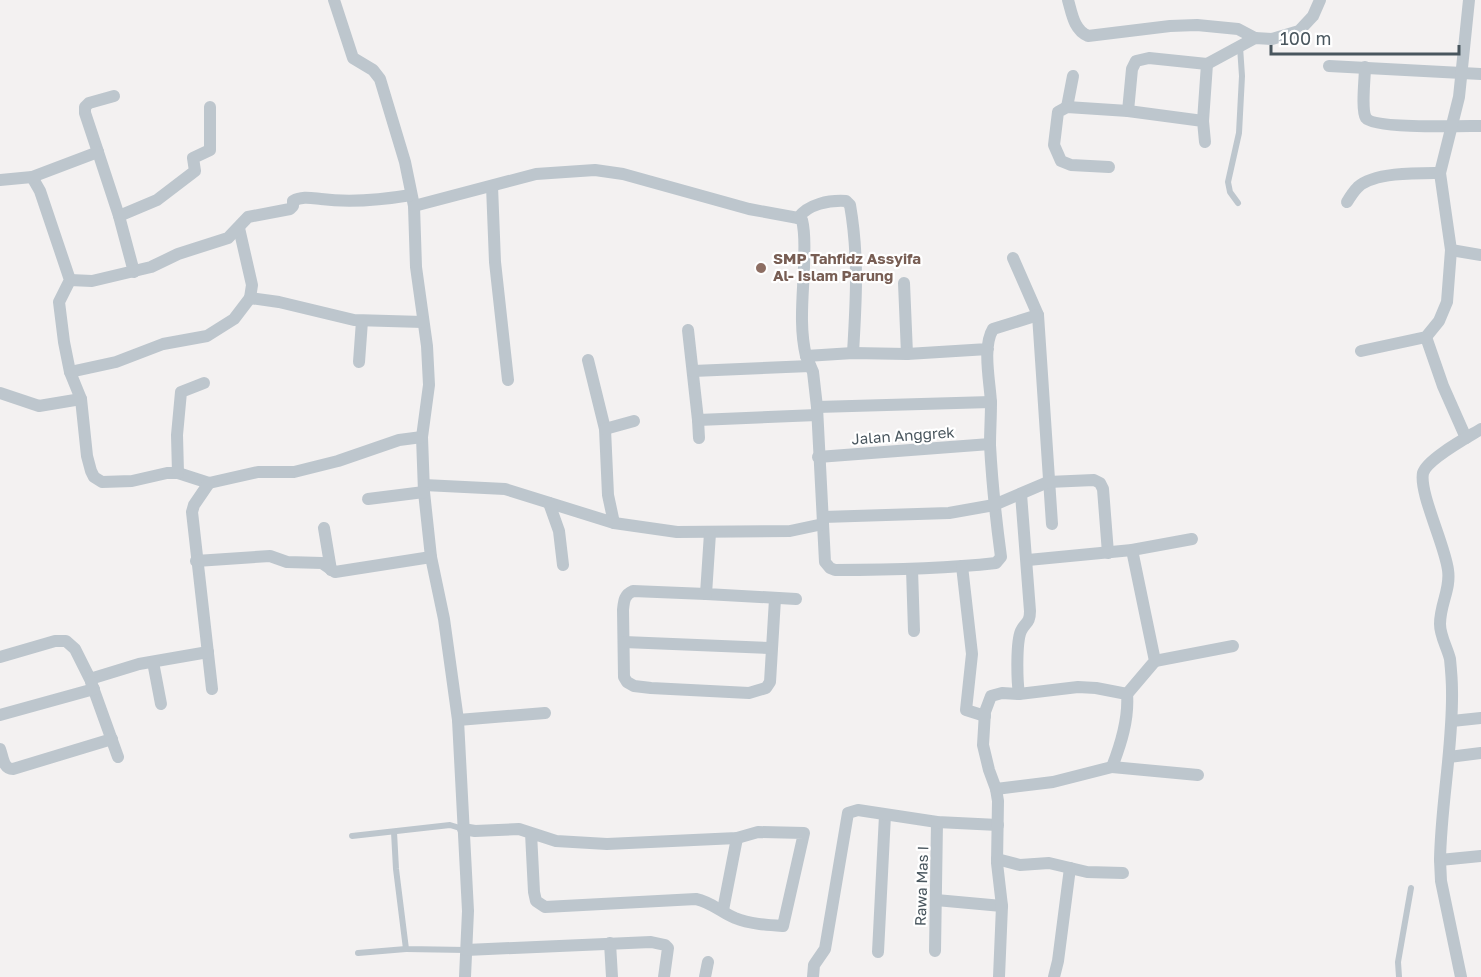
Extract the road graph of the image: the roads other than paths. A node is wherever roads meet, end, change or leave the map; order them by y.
1 (334, 0) edge
2 (1068, 0) edge
3 (1320, 0) edge
4 (1469, 0) edge
5 (1255, 38) junction
6 (1240, 47) junction
7 (1207, 64) junction
8 (1329, 66) dead end
9 (1365, 67) junction
10 (1461, 72) junction
11 (1481, 74) edge
12 (1073, 76) dead end
13 (114, 96) dead end
14 (210, 107) dead end
15 (1067, 107) junction
16 (1128, 111) junction
17 (1203, 121) junction
18 (1453, 126) junction
19 (1481, 126) edge
20 (1205, 142) dead end
21 (98, 152) junction
22 (1109, 167) dead end
23 (1440, 173) junction
24 (32, 177) junction
25 (0, 180) edge
26 (492, 186) junction
27 (412, 201) junction
28 (1347, 202) dead end
29 (1238, 203) dead end
30 (119, 216) junction
31 (798, 218) junction
32 (239, 228) junction
33 (1452, 250) junction
34 (1481, 255) edge
35 (1014, 258) dead end
36 (135, 272) junction
37 (70, 280) junction
38 (904, 283) dead end
39 (250, 298) junction
40 (1038, 315) junction
41 (363, 321) junction
42 (423, 322) junction
43 (688, 330) dead end
44 (1426, 337) junction
45 (988, 349) junction
46 (1361, 351) dead end
47 (854, 353) junction
48 (907, 354) junction
49 (588, 360) dead end
50 (808, 361) junction
51 (359, 362) dead end
52 (693, 371) junction
53 (70, 372) junction
54 (508, 380) dead end
55 (204, 383) dead end
56 (0, 393) edge
57 (81, 399) junction
58 (991, 402) junction
59 (817, 411) junction
60 (698, 420) junction
61 (634, 421) dead end
62 (605, 429) junction
63 (1481, 429) edge
64 (422, 437) junction
65 (699, 438) dead end
66 (1466, 438) junction
67 (990, 444) junction
68 (818, 456) junction
69 (178, 473) junction
70 (1048, 482) junction
71 (209, 483) junction
72 (424, 488) junction
73 (1021, 494) junction
74 (368, 499) dead end
75 (549, 503) junction
76 (994, 505) junction
77 (823, 520) junction
78 (614, 523) junction
79 (1052, 524) dead end
80 (324, 528) dead end
81 (711, 533) junction
82 (1192, 539) dead end
83 (1132, 550) junction
84 (1108, 553) junction
85 (431, 557) junction
86 (1028, 560) junction
87 (196, 561) junction
88 (563, 565) dead end
89 (962, 566) junction
90 (912, 569) junction
91 (331, 570) junction
92 (706, 594) junction
93 (775, 599) junction
94 (796, 599) dead end
95 (914, 631) dead end
96 (624, 642) junction
97 (1233, 646) dead end
98 (771, 648) junction
99 (208, 652) junction
100 (0, 657) edge
101 (1155, 661) junction
102 (153, 662) junction
103 (92, 684) junction
104 (212, 689) dead end
105 (1019, 694) junction
106 (1127, 694) junction
107 (161, 704) dead end
108 (545, 713) dead end
109 (0, 715) edge
110 (985, 716) junction
111 (1481, 718) edge
112 (458, 720) junction
113 (1452, 721) junction
114 (112, 739) junction
115 (0, 749) edge
116 (1481, 753) edge
117 (118, 757) dead end
118 (1449, 757) junction
119 (1112, 767) junction
120 (1198, 775) dead end
121 (996, 789) junction
122 (885, 815) junction
123 (937, 822) junction
124 (998, 825) junction
125 (463, 829) junction
126 (394, 832) junction
127 (531, 833) junction
128 (352, 836) dead end
129 (737, 838) junction
130 (1481, 856) edge
131 (997, 859) junction
132 (1440, 860) junction
133 (1070, 868) junction
134 (1124, 873) dead end
135 (1411, 888) dead end
136 (936, 900) junction
137 (1002, 906) junction
138 (723, 910) junction
139 (610, 943) junction
140 (406, 949) junction
141 (466, 951) junction
142 (935, 951) dead end
143 (878, 952) dead end
144 (358, 953) dead end
145 (708, 962) dead end
146 (465, 977) edge
147 (612, 977) edge
148 (664, 977) edge
149 (705, 977) edge
150 (813, 977) edge
151 (999, 977) edge
152 (1054, 977) edge
153 (1399, 977) edge
154 (1461, 977) edge

1 - 27 street
2 - 5 street
3 - 5 street
4 - 10 street
5 - 6 street
6 - 7 street
6 - 29 lane
7 - 16 street
7 - 17 street
8 - 9 street
9 - 10 street
9 - 18 street
10 - 11 street
10 - 18 street
12 - 15 street
13 - 21 street
14 - 30 street
15 - 16 street
15 - 22 street
16 - 17 street
17 - 20 street
18 - 19 street
18 - 23 street
21 - 24 street
21 - 30 street
23 - 28 street
23 - 33 street
24 - 25 street
24 - 37 street
26 - 27 street
26 - 31 street
26 - 54 street
27 - 32 street
27 - 42 street
30 - 36 street
31 - 47 street
31 - 50 street
32 - 36 street
32 - 39 street
33 - 34 street
33 - 44 street
35 - 40 street
36 - 37 street
37 - 53 street
38 - 48 street
39 - 41 street
39 - 53 street
40 - 45 street
40 - 70 street
41 - 42 street
41 - 51 street
42 - 64 street
43 - 52 street
44 - 46 street
44 - 66 street
45 - 48 street
45 - 58 street
47 - 48 street
47 - 50 street
49 - 62 street
50 - 52 street
50 - 59 street
52 - 60 street
53 - 57 street
55 - 69 street
56 - 57 street
57 - 69 street
58 - 59 street
58 - 67 street
59 - 60 street
59 - 68 street
60 - 65 street
61 - 62 street
62 - 78 street
63 - 66 street
64 - 71 street
64 - 72 street
66 - 113 street
67 - 68 street, Jalan Anggrek
67 - 76 street
68 - 77 street
69 - 71 street
70 - 73 street
70 - 79 street
70 - 84 street
71 - 87 street
72 - 74 street
72 - 75 street
72 - 85 street
73 - 76 street
73 - 86 street
75 - 78 street
75 - 88 street
76 - 77 street
76 - 89 street
77 - 81 street
77 - 90 street
78 - 81 street
80 - 91 street
81 - 92 street
82 - 83 street
83 - 84 street
83 - 101 street
84 - 86 street
85 - 91 street
85 - 112 street
86 - 105 street
87 - 91 street
87 - 99 street
89 - 90 street
89 - 110 street
90 - 95 street
92 - 93 street
92 - 96 street
93 - 94 street
93 - 98 street
96 - 98 street
96 - 98 street
97 - 101 street
99 - 102 street
99 - 104 street
100 - 103 street
101 - 106 street
102 - 103 street
102 - 107 street
103 - 109 street
103 - 114 street
105 - 106 street
105 - 110 street
106 - 119 street
108 - 112 street
110 - 121 street
111 - 113 street
112 - 125 street
113 - 118 street
114 - 115 street
114 - 117 street
116 - 118 street
118 - 132 street
119 - 120 street
119 - 121 street
121 - 124 street
122 - 123 street
122 - 143 street
122 - 150 street
123 - 124 street
123 - 136 street, Rawa Mas I
124 - 131 street
125 - 126 lane
125 - 127 street
125 - 141 street
126 - 128 lane
126 - 140 lane
127 - 129 street
127 - 138 street
129 - 138 street
129 - 138 street
130 - 132 street
131 - 133 street
131 - 137 street
132 - 154 street
133 - 134 street
133 - 152 street
135 - 153 lane
136 - 137 street
136 - 142 street, Rawa Mas I
137 - 151 street
139 - 141 street
139 - 147 street
139 - 148 street
140 - 141 lane
140 - 144 lane
141 - 146 street
145 - 149 street

